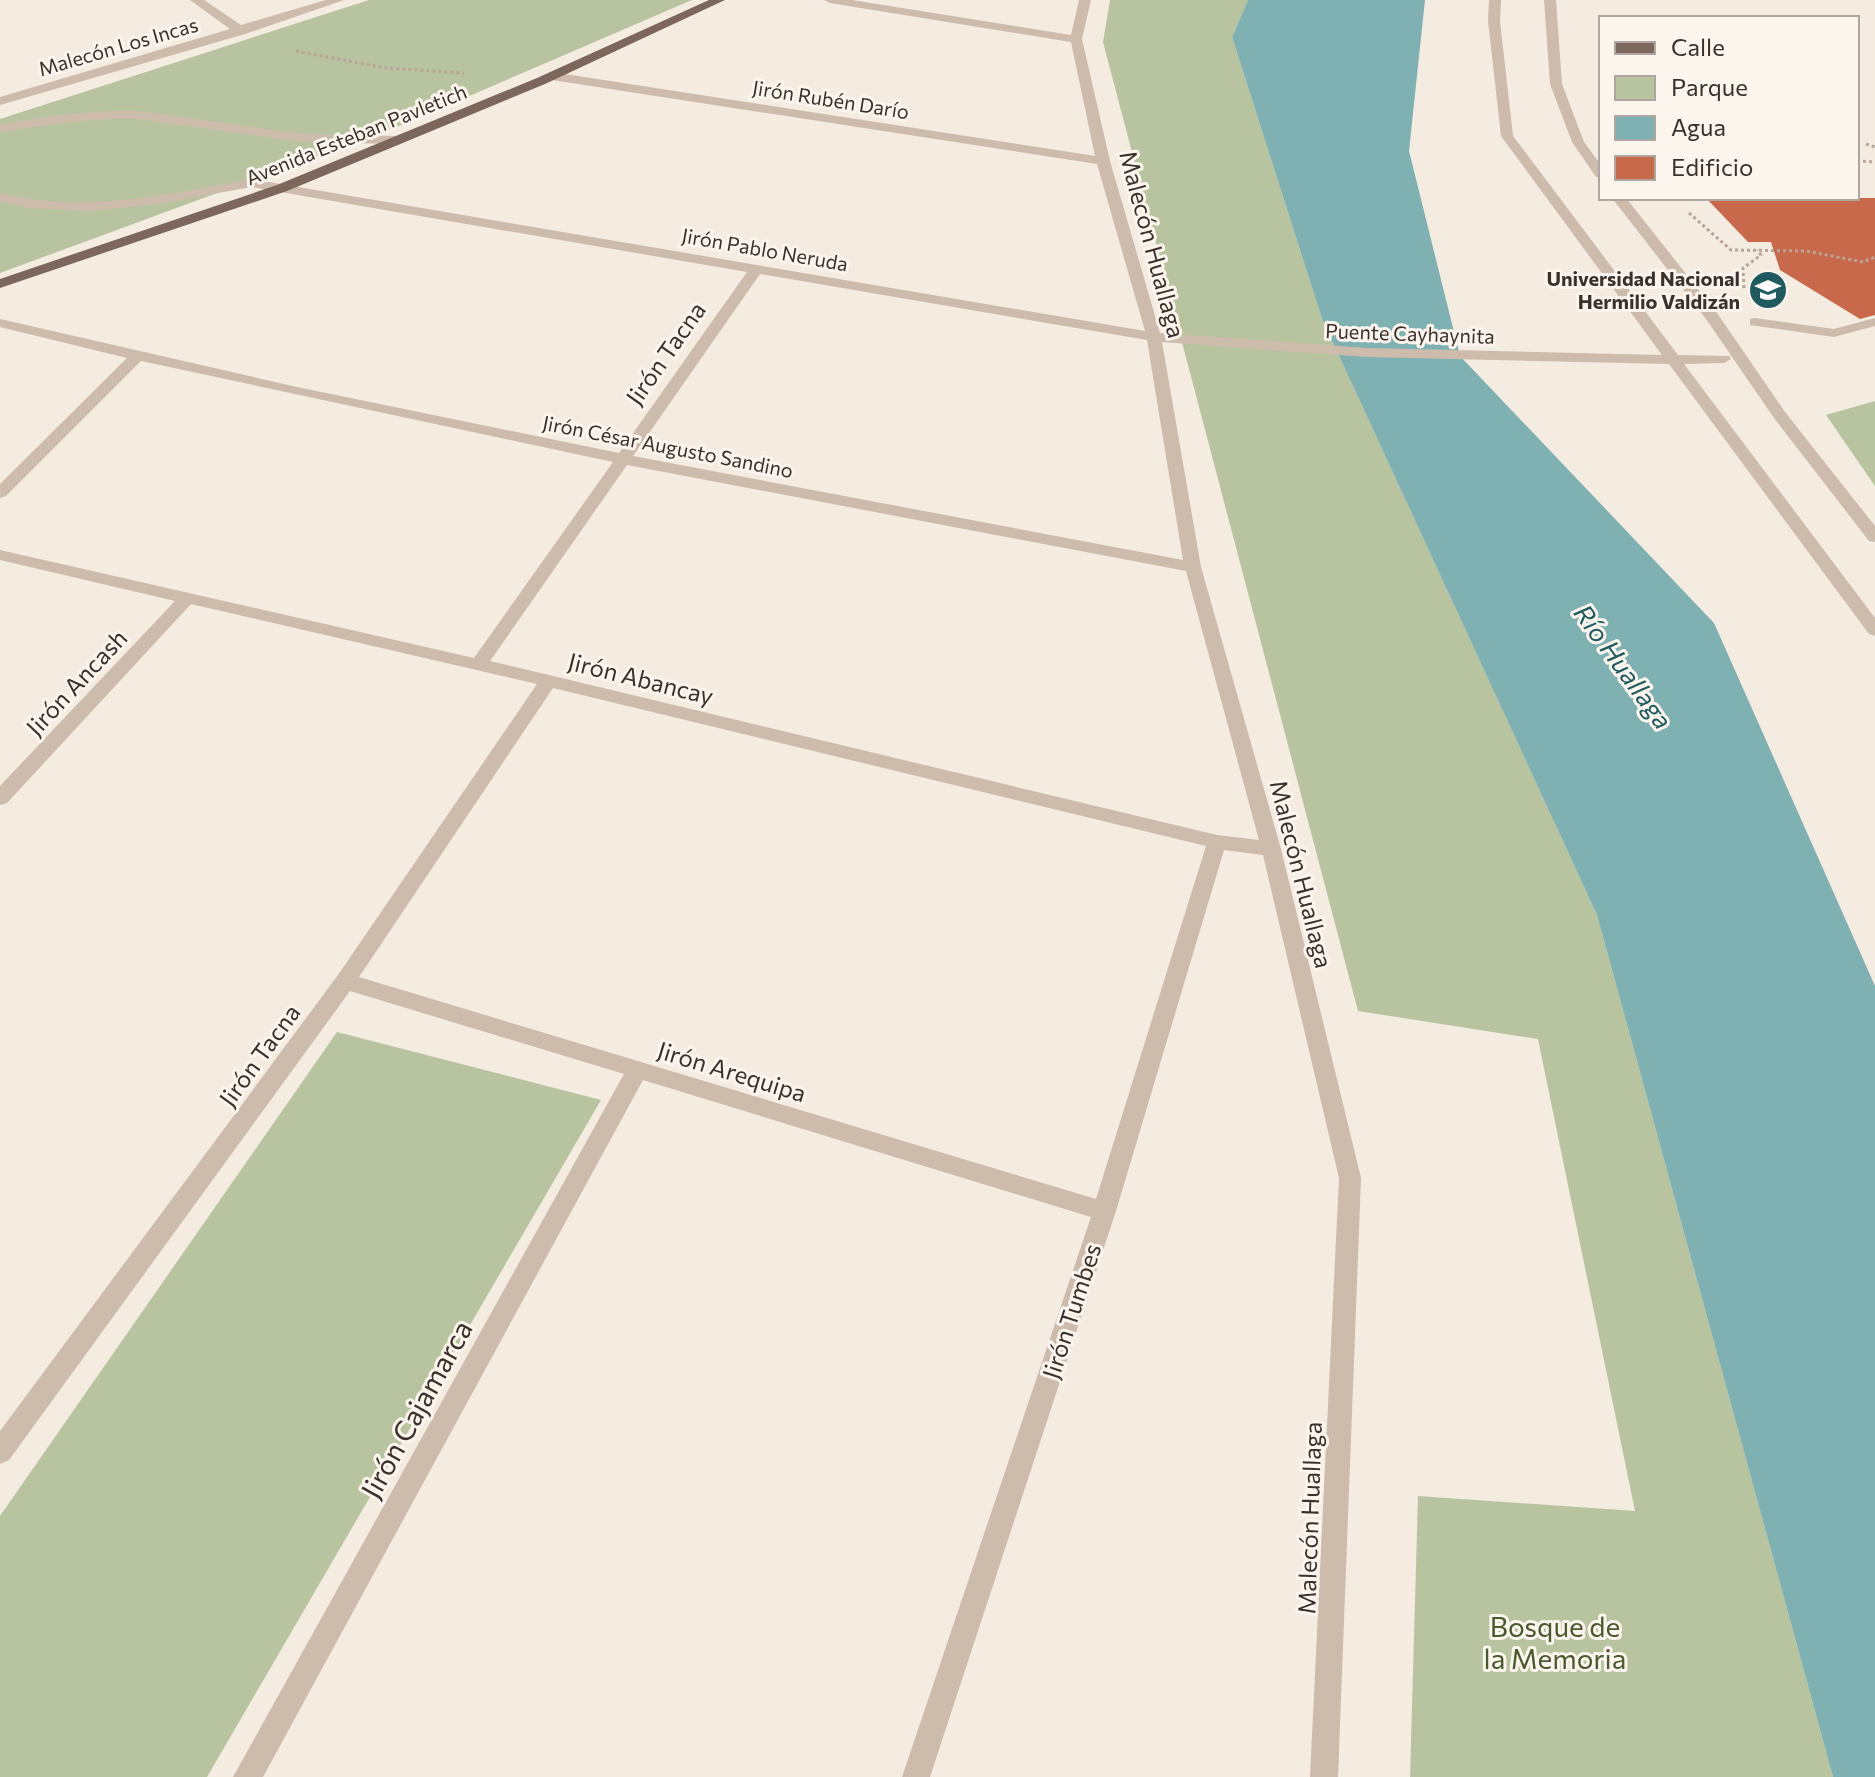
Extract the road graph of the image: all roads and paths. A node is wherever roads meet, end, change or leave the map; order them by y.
1 (196, 0) edge
2 (338, 0) edge
3 (719, 0) edge
4 (830, 0) edge
5 (1085, 0) edge
6 (1495, 0) edge
7 (1550, 0) edge
8 (241, 31) junction
9 (1076, 39) junction
10 (473, 74) dead end
11 (552, 76) junction
12 (0, 101) edge
13 (0, 128) edge
14 (397, 140) junction
15 (1866, 144) dead end
16 (1875, 147) edge
17 (1103, 161) junction
18 (1599, 171) edge
19 (282, 188) junction
20 (0, 197) edge
21 (1621, 200) edge
22 (1689, 213) dead end
23 (1757, 250) junction
24 (1875, 257) edge
25 (757, 268) junction
26 (0, 284) edge
27 (1755, 322) joint
28 (1875, 322) edge
29 (0, 323) edge
30 (1154, 337) junction
31 (1242, 346) joint
32 (137, 357) junction
33 (1724, 359) dead end
34 (1674, 360) junction
35 (623, 459) junction
36 (0, 493) edge
37 (1875, 537) edge
38 (0, 555) edge
39 (1193, 567) junction
40 (187, 598) junction
41 (1875, 630) edge
42 (478, 665) junction
43 (549, 681) junction
44 (0, 798) edge
45 (1217, 842) junction
46 (1271, 849) junction
47 (345, 981) junction
48 (637, 1070) junction
49 (1104, 1211) junction
50 (0, 1452) edge
51 (247, 1777) edge
52 (916, 1777) edge
53 (1324, 1777) edge

1 - 8 street
2 - 8 street, Malecón Los Incas
3 - 11 main road, Avenida Esteban Pavletich
4 - 9 street
5 - 9 street, Malecón Huallaga
6 - 34 street
7 - 18 street
8 - 10 path
8 - 12 street, Malecón Los Incas
9 - 17 street, Malecón Huallaga
11 - 14 main road, Avenida Esteban Pavletich
11 - 17 street, Jirón Rubén Darío
13 - 14 street
14 - 19 main road, Avenida Esteban Pavletich
15 - 16 path
17 - 30 street, Malecón Huallaga
19 - 20 street, Jirón Pablo Neruda
19 - 25 street, Jirón Pablo Neruda
19 - 26 main road, Avenida Esteban Pavletich
21 - 37 street
22 - 23 path
23 - 24 path
23 - 27 path
25 - 30 street, Jirón Pablo Neruda
25 - 35 street, Jirón Tacna
27 - 28 street
29 - 32 street, Jirón César Augusto Sandino
30 - 31 street, Jirón Pablo Neruda
30 - 39 street, Malecón Huallaga
31 - 34 street, Puente Cayhaynita
32 - 35 street, Jirón César Augusto Sandino
32 - 36 street
33 - 34 street, Puente Cayhaynita
34 - 41 street
35 - 39 street, Jirón César Augusto Sandino
35 - 42 street, Jirón Tacna
38 - 40 street, Jirón Abancay
39 - 46 street, Malecón Huallaga
40 - 42 street, Jirón Abancay
40 - 44 street, Jirón Ancash
42 - 43 street, Jirón Abancay
43 - 45 street, Jirón Abancay
43 - 47 street, Jirón Tacna
45 - 46 street, Jirón Abancay
45 - 49 street, Jirón Tumbes
46 - 53 street, Malecón Huallaga
47 - 48 street, Jirón Arequipa
47 - 50 street, Jirón Tacna
48 - 49 street, Jirón Arequipa
48 - 51 street, Jirón Cajamarca
49 - 52 street, Jirón Tumbes

